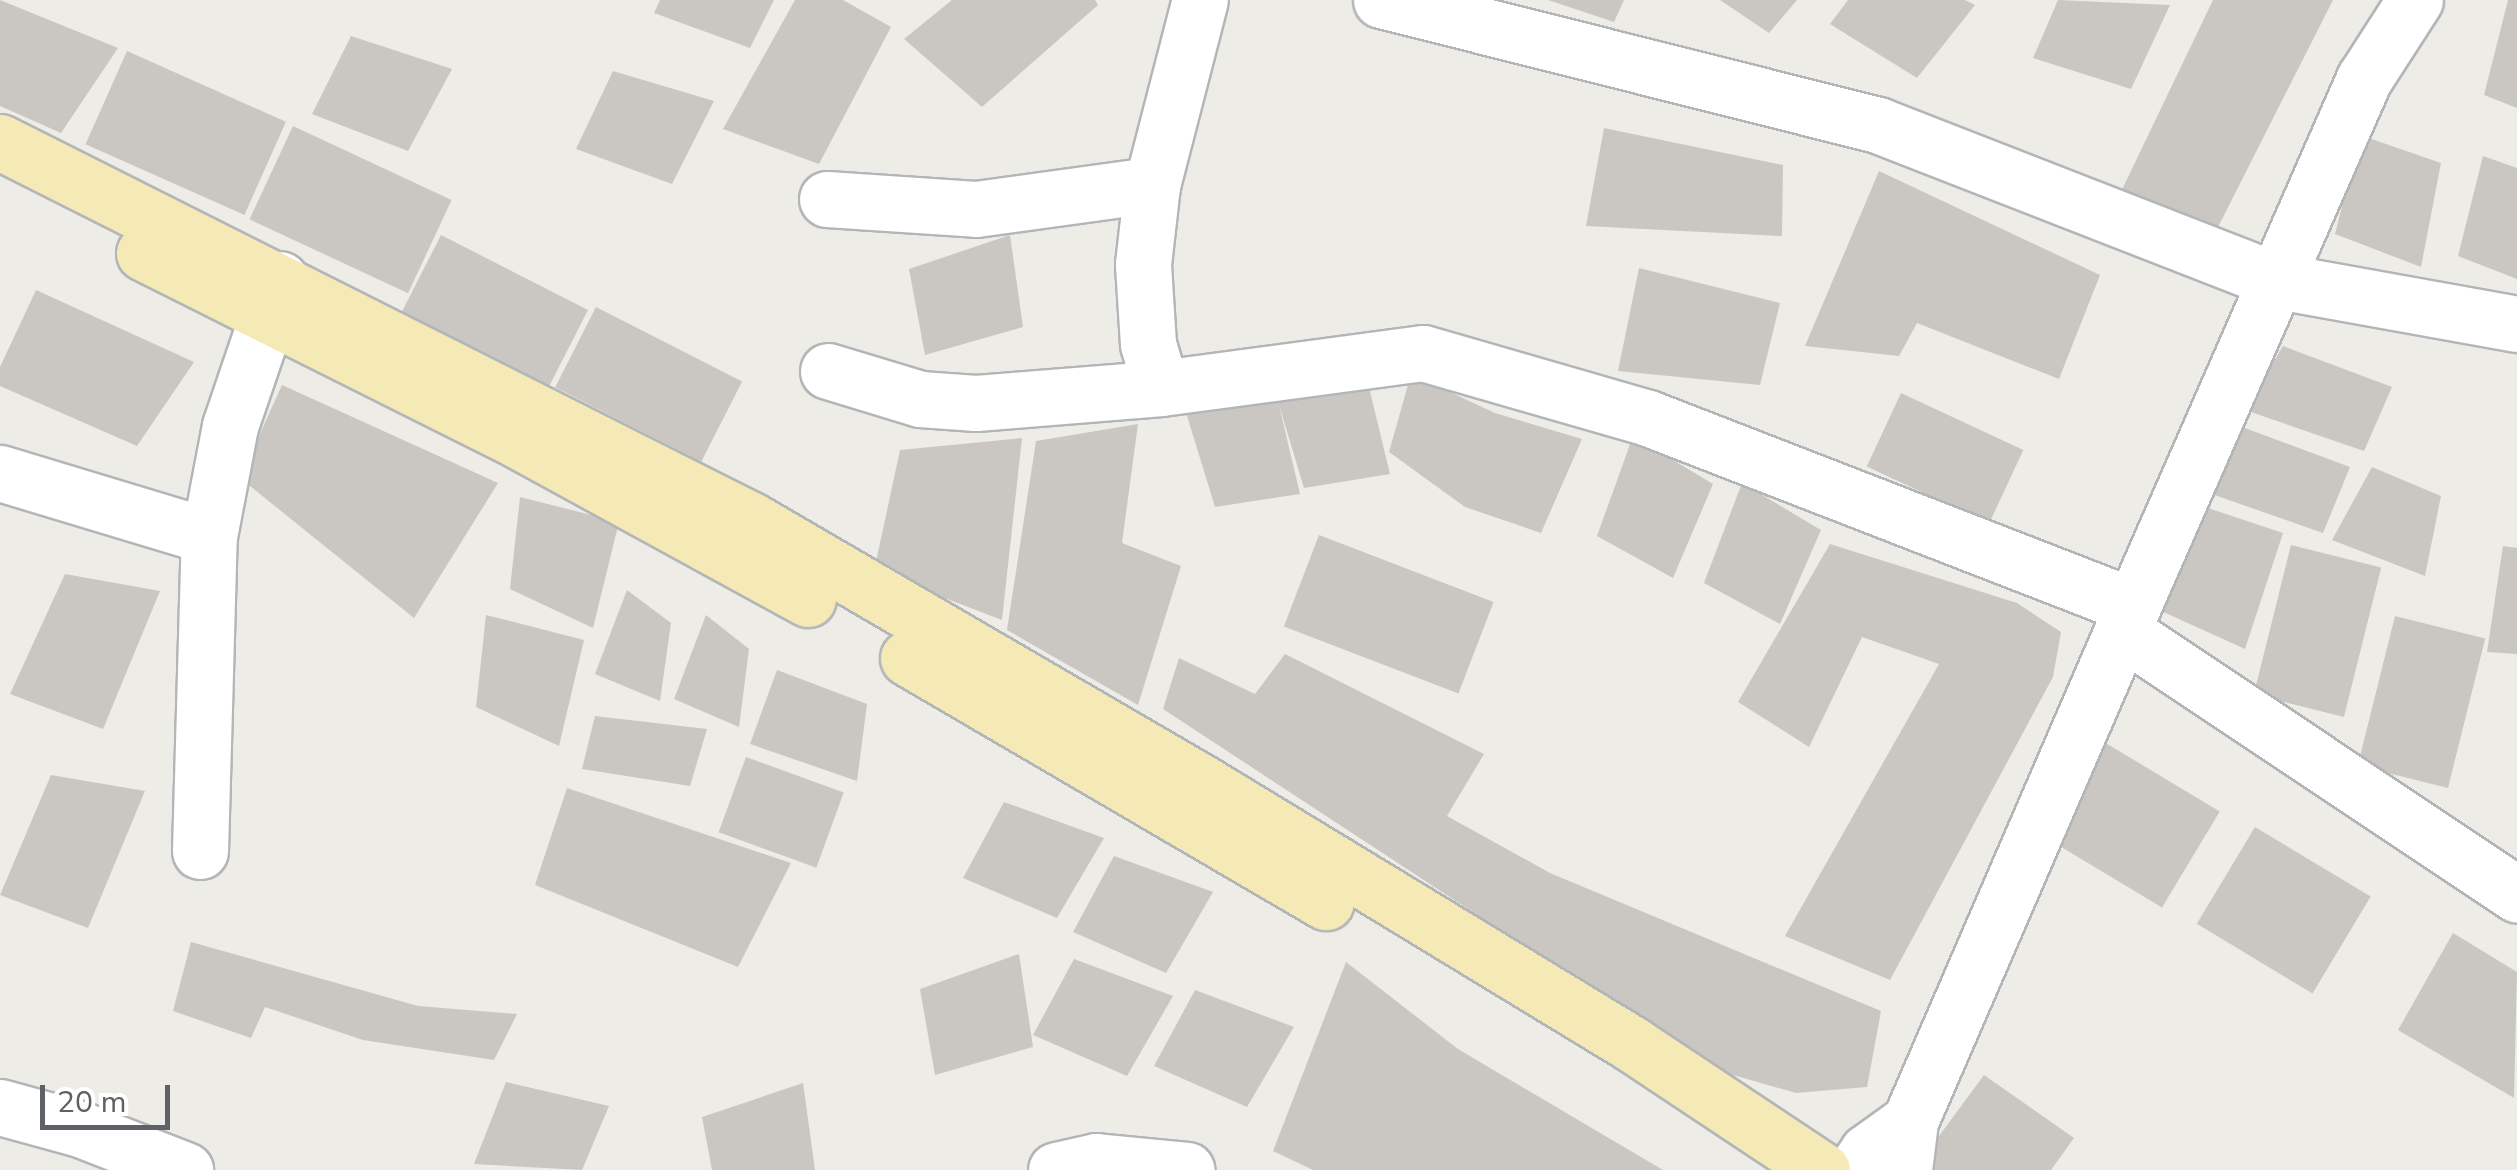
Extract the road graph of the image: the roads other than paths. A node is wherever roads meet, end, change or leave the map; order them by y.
1 (1200, 0) edge
2 (1381, 0) edge
3 (2415, 0) edge
4 (0, 142) edge
5 (0, 177) edge
6 (1152, 185) junction
7 (827, 199) dead end
8 (2278, 281) junction
9 (272, 298) junction
10 (2517, 324) edge
11 (828, 371) dead end
12 (1161, 388) junction
13 (0, 473) edge
14 (209, 536) junction
15 (2128, 619) junction
16 (200, 851) dead end
17 (2517, 894) edge
18 (0, 1107) edge
19 (1907, 1145) edge
20 (185, 1170) edge
21 (1056, 1170) edge
22 (1187, 1170) edge
23 (1764, 1170) edge
24 (1822, 1170) edge
25 (1855, 1170) edge

1 - 6 street
2 - 8 street
3 - 8 street
4 - 9 main road
5 - 9 main road
6 - 7 street
6 - 12 street
8 - 10 street
8 - 15 street
9 - 14 street
9 - 23 main road
9 - 24 main road
11 - 12 street
12 - 15 street
13 - 14 street
14 - 16 street
15 - 17 street
15 - 19 street
18 - 20 street
19 - 25 street
21 - 22 street

